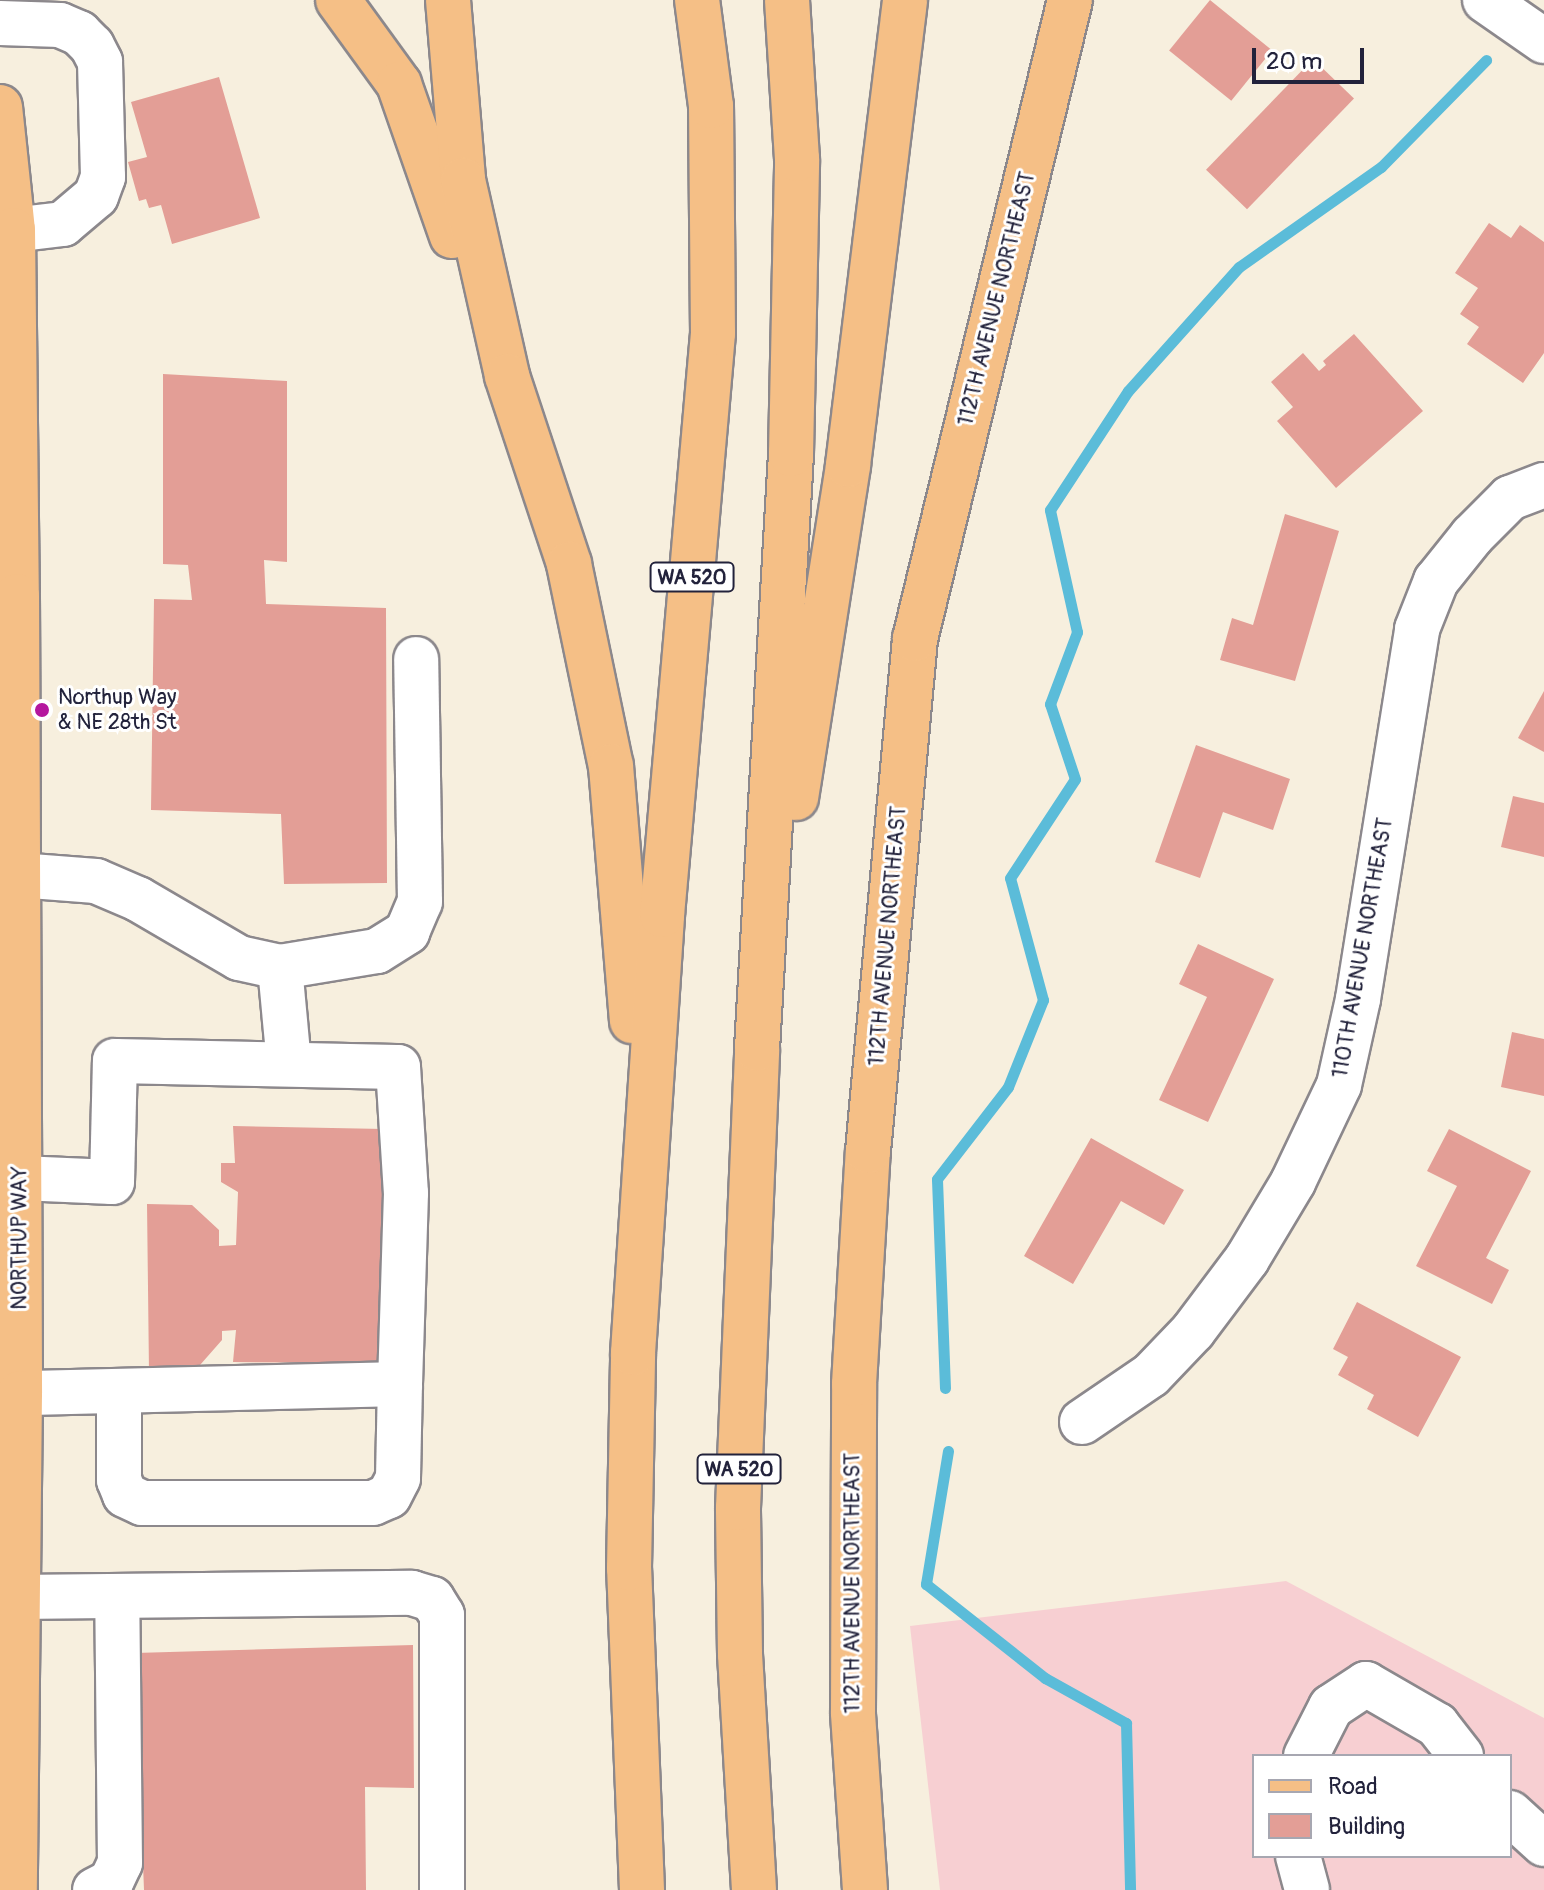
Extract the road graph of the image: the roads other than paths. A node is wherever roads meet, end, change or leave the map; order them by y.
1 (338, 0) edge
2 (448, 0) edge
3 (697, 0) edge
4 (787, 0) edge
5 (905, 0) edge
6 (1070, 0) edge
7 (1485, 0) edge
8 (0, 23) edge
9 (1544, 41) edge
10 (0, 107) edge
11 (8, 209) edge
12 (507, 376) junction
13 (1544, 485) edge
14 (8, 596) edge
15 (416, 659) dead end
16 (18, 875) junction
17 (280, 967) junction
18 (757, 1049) junction
19 (289, 1064) junction
20 (644, 1154) junction
21 (10, 1185) edge
22 (400, 1384) junction
23 (119, 1392) junction
24 (20, 1393) junction
25 (1082, 1422) dead end
26 (16, 1597) junction
27 (117, 1598) junction
28 (7, 1659) edge
29 (1307, 1754) edge
30 (1459, 1754) edge
31 (1512, 1815) edge
32 (1544, 1844) edge
33 (1299, 1858) edge
34 (15, 1890) edge
35 (95, 1890) edge
36 (442, 1890) edge
37 (642, 1890) edge
38 (754, 1890) edge
39 (865, 1890) edge
40 (1307, 1890) edge

1 - 12 main road
2 - 12 main road
3 - 20 main road, WA 520
4 - 18 main road, WA 520
5 - 18 main road
6 - 39 main road, 112TH AVENUE NORTHEAST
7 - 9 street
8 - 11 street
10 - 11 main road, NORTHUP WAY
11 - 14 main road, NORTHUP WAY
12 - 20 main road
13 - 25 street, 110TH AVENUE NORTHEAST
14 - 16 main road, NORTHUP WAY
15 - 17 street
16 - 17 street
16 - 21 main road, NORTHUP WAY
17 - 19 street
18 - 38 main road, WA 520
19 - 21 street
19 - 22 street
20 - 37 main road, WA 520
21 - 24 main road, NORTHUP WAY
22 - 23 street
22 - 23 street
23 - 24 street
24 - 26 main road, NORTHUP WAY
26 - 27 street
26 - 28 main road, NORTHUP WAY
27 - 35 street
27 - 36 street
28 - 34 main road, NORTHUP WAY
29 - 30 street
31 - 32 street
33 - 40 street

